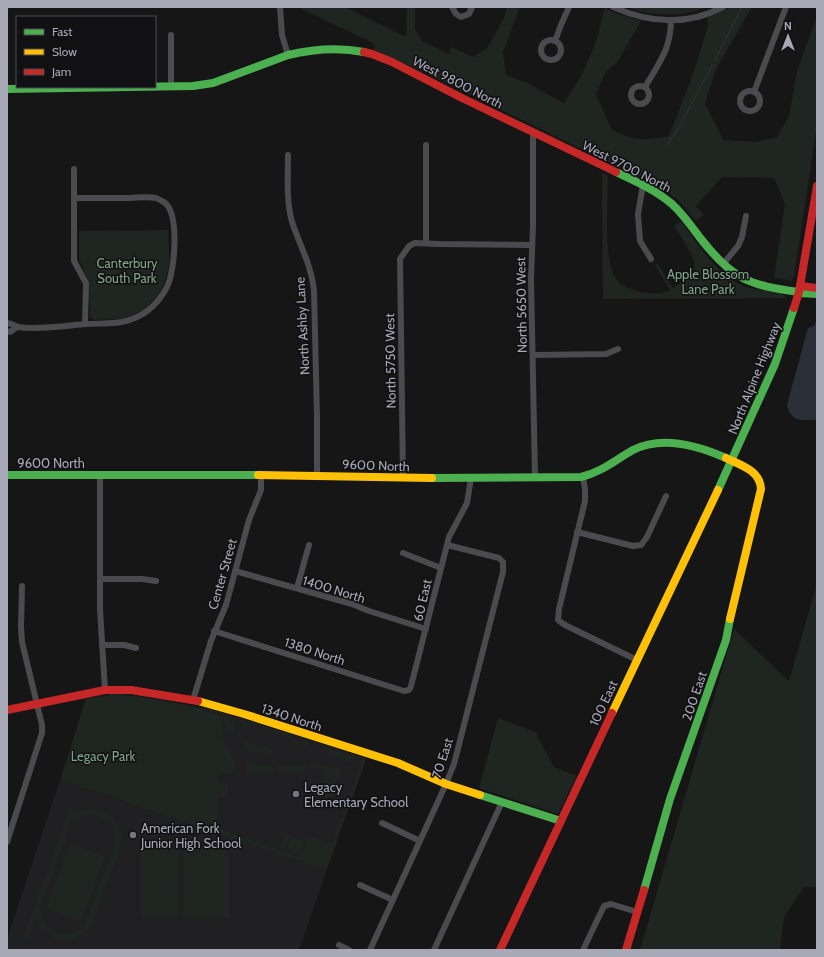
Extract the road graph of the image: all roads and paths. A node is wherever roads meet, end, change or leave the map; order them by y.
1 (280, 7) edge
2 (452, 7) edge
3 (472, 7) edge
4 (570, 7) edge
5 (613, 7) edge
6 (723, 7) edge
7 (786, 7) edge
8 (671, 20) junction
9 (171, 35) dead end
10 (555, 41) dead end
11 (288, 55) junction
12 (645, 86) dead end
13 (156, 87) edge
14 (171, 87) junction
15 (44, 88) edge
16 (7, 89) edge
17 (754, 92) dead end
18 (533, 132) junction
19 (426, 145) dead end
20 (288, 155) dead end
21 (74, 169) dead end
22 (643, 185) junction
23 (817, 186) edge
24 (74, 198) junction
25 (815, 212) edge
26 (746, 216) dead end
27 (426, 243) junction
28 (532, 245) junction
29 (651, 259) dead end
30 (723, 264) junction
31 (817, 288) edge
32 (799, 290) junction
33 (817, 294) edge
34 (7, 323) edge
35 (85, 324) junction
36 (17, 327) junction
37 (7, 332) edge
38 (618, 349) dead end
39 (533, 355) junction
40 (730, 464) junction
41 (7, 475) edge
42 (100, 475) junction
43 (317, 475) junction
44 (262, 476) junction
45 (535, 477) junction
46 (583, 477) junction
47 (403, 478) junction
48 (471, 478) junction
49 (666, 496) dead end
50 (577, 532) junction
51 (309, 545) dead end
52 (447, 545) junction
53 (403, 553) dead end
54 (441, 568) junction
55 (235, 571) junction
56 (100, 579) junction
57 (156, 581) dead end
58 (22, 586) dead end
59 (297, 588) junction
60 (426, 629) junction
61 (214, 630) junction
62 (102, 645) junction
63 (136, 648) dead end
64 (637, 660) junction
65 (105, 690) junction
66 (409, 690) joint
67 (193, 700) junction
68 (37, 704) junction
69 (7, 710) edge
70 (446, 784) junction
71 (502, 802) junction
72 (561, 821) junction
73 (382, 823) dead end
74 (420, 841) junction
75 (7, 842) edge
76 (360, 885) dead end
77 (393, 900) junction
78 (637, 912) junction
79 (338, 945) dead end
80 (349, 950) edge
81 (370, 950) edge
82 (434, 950) edge
83 (500, 950) edge
84 (583, 950) edge
85 (626, 950) edge

1 - 11 street
2 - 3 street
4 - 10 street
5 - 8 street
6 - 8 street
7 - 17 street
8 - 12 street
9 - 14 street
11 - 14 street, West 9800 North
11 - 18 street, West 9800 North
13 - 14 street, West 9800 North
15 - 16 street, West 9800 North
18 - 22 street, West 9700 North
18 - 28 street, North 5650 West
19 - 27 street
20 - 43 street, North Ashby Lane
21 - 24 street
22 - 29 street
22 - 30 street, West 9700 North
23 - 25 street, North Alpine Highway
24 - 35 street
24 - 35 street
25 - 32 street, North Alpine Highway
26 - 30 street
27 - 28 street
27 - 47 street, North 5750 West
28 - 39 street, North 5650 West
30 - 32 street, West 9700 North
31 - 32 street
32 - 33 street
32 - 40 street, North Alpine Highway
34 - 36 street
35 - 36 street
36 - 37 street
38 - 39 street
39 - 45 street, North 5650 West
40 - 46 street, 9600 North
40 - 64 street, 100 East
40 - 78 street, 200 East
41 - 42 street, 9600 North
42 - 44 street, 9600 North
42 - 56 street
43 - 44 street, 9600 North
43 - 47 street, 9600 North
44 - 55 street, Center Street
45 - 46 street, 9600 North
45 - 48 street, 9600 North
46 - 50 street
47 - 48 street, 9600 North
48 - 52 street, 60 East
49 - 50 street
50 - 64 street
51 - 59 street
52 - 54 street, 60 East
52 - 70 street, 70 East
53 - 54 street
54 - 60 street, 60 East
55 - 59 street, 1400 North
55 - 61 street, Center Street
56 - 57 street
56 - 62 street
58 - 68 street
59 - 60 street, 1400 North
60 - 66 street, 60 East
61 - 66 street, 1380 North
61 - 67 street, Center Street
62 - 63 street
62 - 65 street
64 - 72 street, 100 East
65 - 67 street, 1340 North
65 - 68 street, 1340 North
67 - 70 street, 1340 North
68 - 69 street, 1340 North
68 - 75 street
70 - 71 street, 1340 North
70 - 74 street, 70 East
71 - 72 street, 1340 North
71 - 82 street
72 - 83 street, 100 East
73 - 74 street
74 - 77 street, 70 East
76 - 77 street
77 - 81 street, 70 East
78 - 84 street
78 - 85 street, 200 East
79 - 80 street

